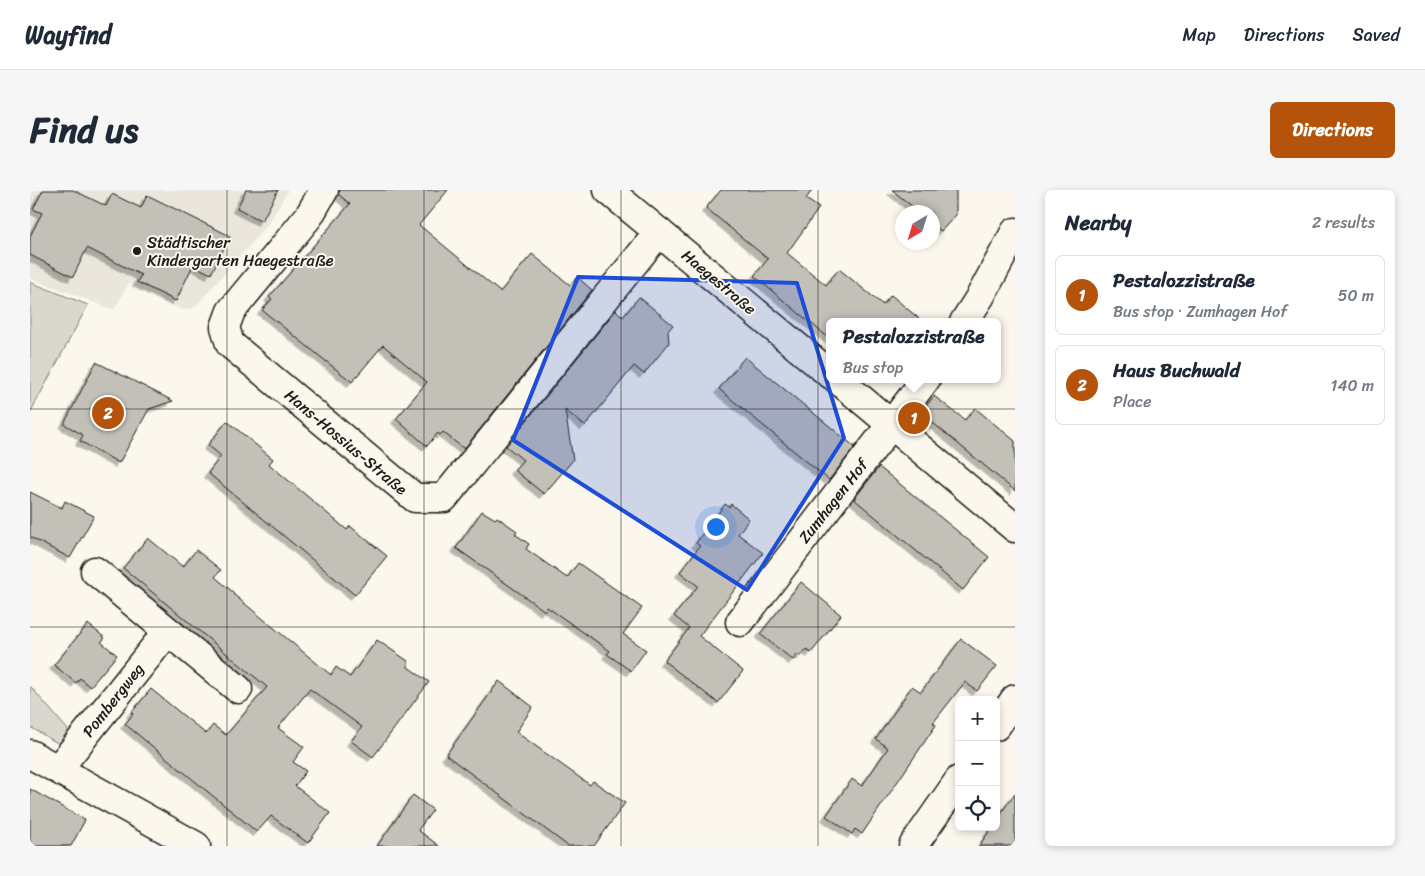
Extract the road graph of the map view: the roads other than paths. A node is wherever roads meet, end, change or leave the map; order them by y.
1 (324, 190) edge
2 (608, 190) edge
3 (659, 232) junction
4 (1015, 232) edge
5 (967, 318) edge
6 (826, 371) edge
7 (842, 383) edge
8 (923, 383) edge
9 (892, 425) junction
10 (1015, 528) edge
11 (95, 571) dead end
12 (740, 622) dead end
13 (168, 632) junction
14 (238, 689) dead end
15 (1015, 699) edge
16 (1000, 720) edge
17 (30, 754) edge
18 (58, 769) junction
19 (955, 786) edge
20 (196, 846) edge
21 (913, 846) edge

1 - 3 street, Hans-Hossius-Straße
2 - 3 street, Haegestraße
3 - 6 street, Haegestraße
4 - 5 street
7 - 9 street
8 - 9 street, Zumhagen Hof
9 - 10 street
9 - 12 street, Zumhagen Hof
11 - 13 street
13 - 14 street
13 - 18 street, Pombergweg
15 - 16 street
17 - 18 street
18 - 20 street
19 - 21 street

